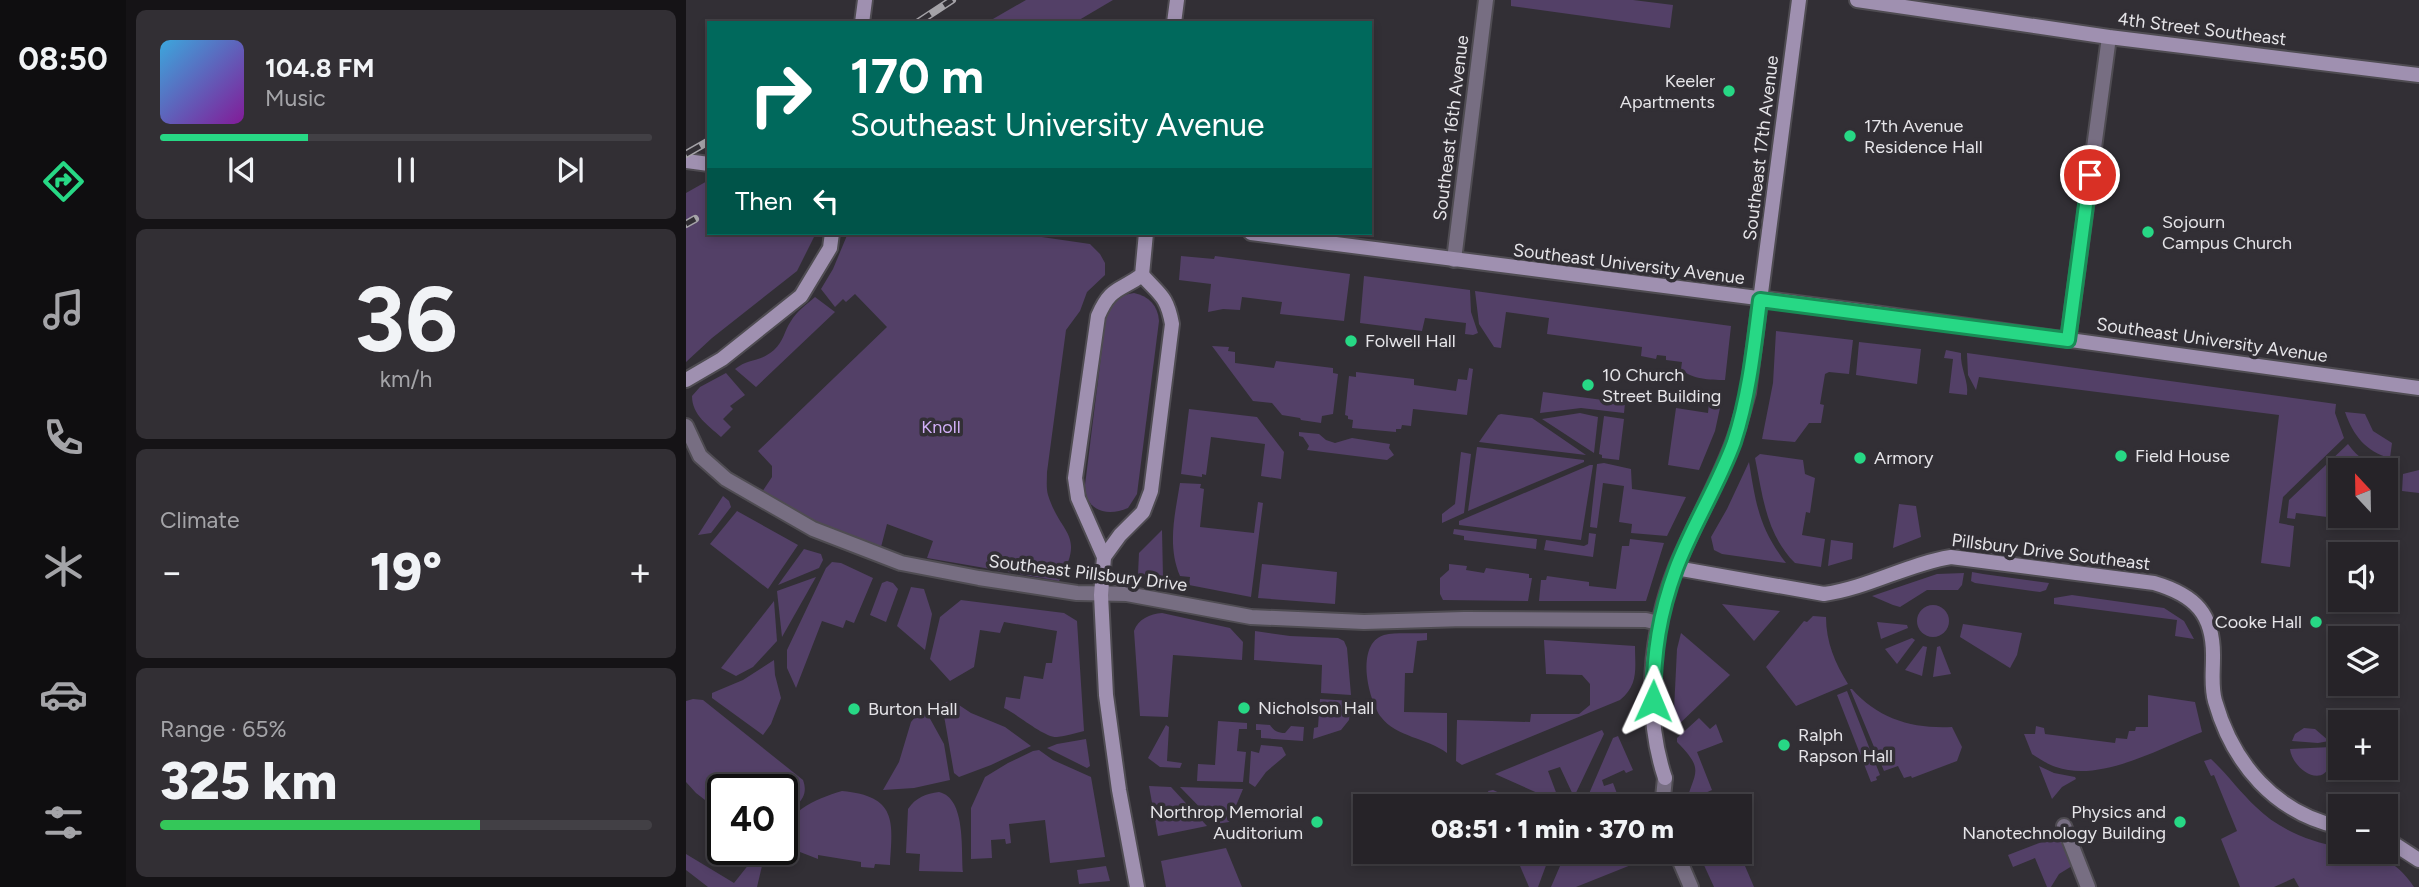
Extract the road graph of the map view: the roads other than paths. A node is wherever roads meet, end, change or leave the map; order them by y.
1 (1177, 0) edge
2 (1486, 0) edge
3 (1799, 0) edge
4 (1857, 0) edge
5 (1174, 21) edge
6 (2109, 37) junction
7 (2419, 75) edge
8 (686, 161) edge
9 (707, 164) edge
10 (832, 235) edge
11 (1146, 235) edge
12 (1266, 235) edge
13 (1454, 260) junction
14 (1142, 275) junction
15 (1760, 300) junction
16 (2068, 340) junction
17 (686, 380) edge
18 (2419, 388) edge
19 (686, 426) edge
20 (1104, 557) junction
21 (1676, 568) junction
22 (1101, 594) junction
23 (1658, 623) junction
24 (1663, 794) edge
25 (2328, 825) edge
26 (2064, 826) dead end
27 (2398, 846) edge
28 (2419, 860) edge
29 (1681, 864) edge
30 (1136, 887) edge
31 (1691, 887) edge
32 (2088, 887) edge

1 - 5 street
2 - 13 street, Southeast 16th Avenue
3 - 15 street, Southeast 17th Avenue
4 - 6 street, 4th Street Southeast
6 - 7 street, 4th Street Southeast
6 - 16 street
8 - 9 street
10 - 17 street
11 - 14 street
12 - 13 street, Southeast University Avenue
13 - 15 street, Southeast University Avenue
14 - 20 street
14 - 20 street
15 - 16 street, Southeast University Avenue
15 - 21 street, Southeast 17th Avenue
16 - 18 street, Southeast University Avenue
19 - 22 street, Southeast Pillsbury Drive
20 - 22 street
21 - 23 street, Southeast 17th Avenue
21 - 25 street, Pillsbury Drive Southeast
22 - 23 street, Southeast Pillsbury Drive
22 - 30 street
23 - 24 street, Southeast 17th Avenue
26 - 32 street
27 - 28 street
29 - 31 street

